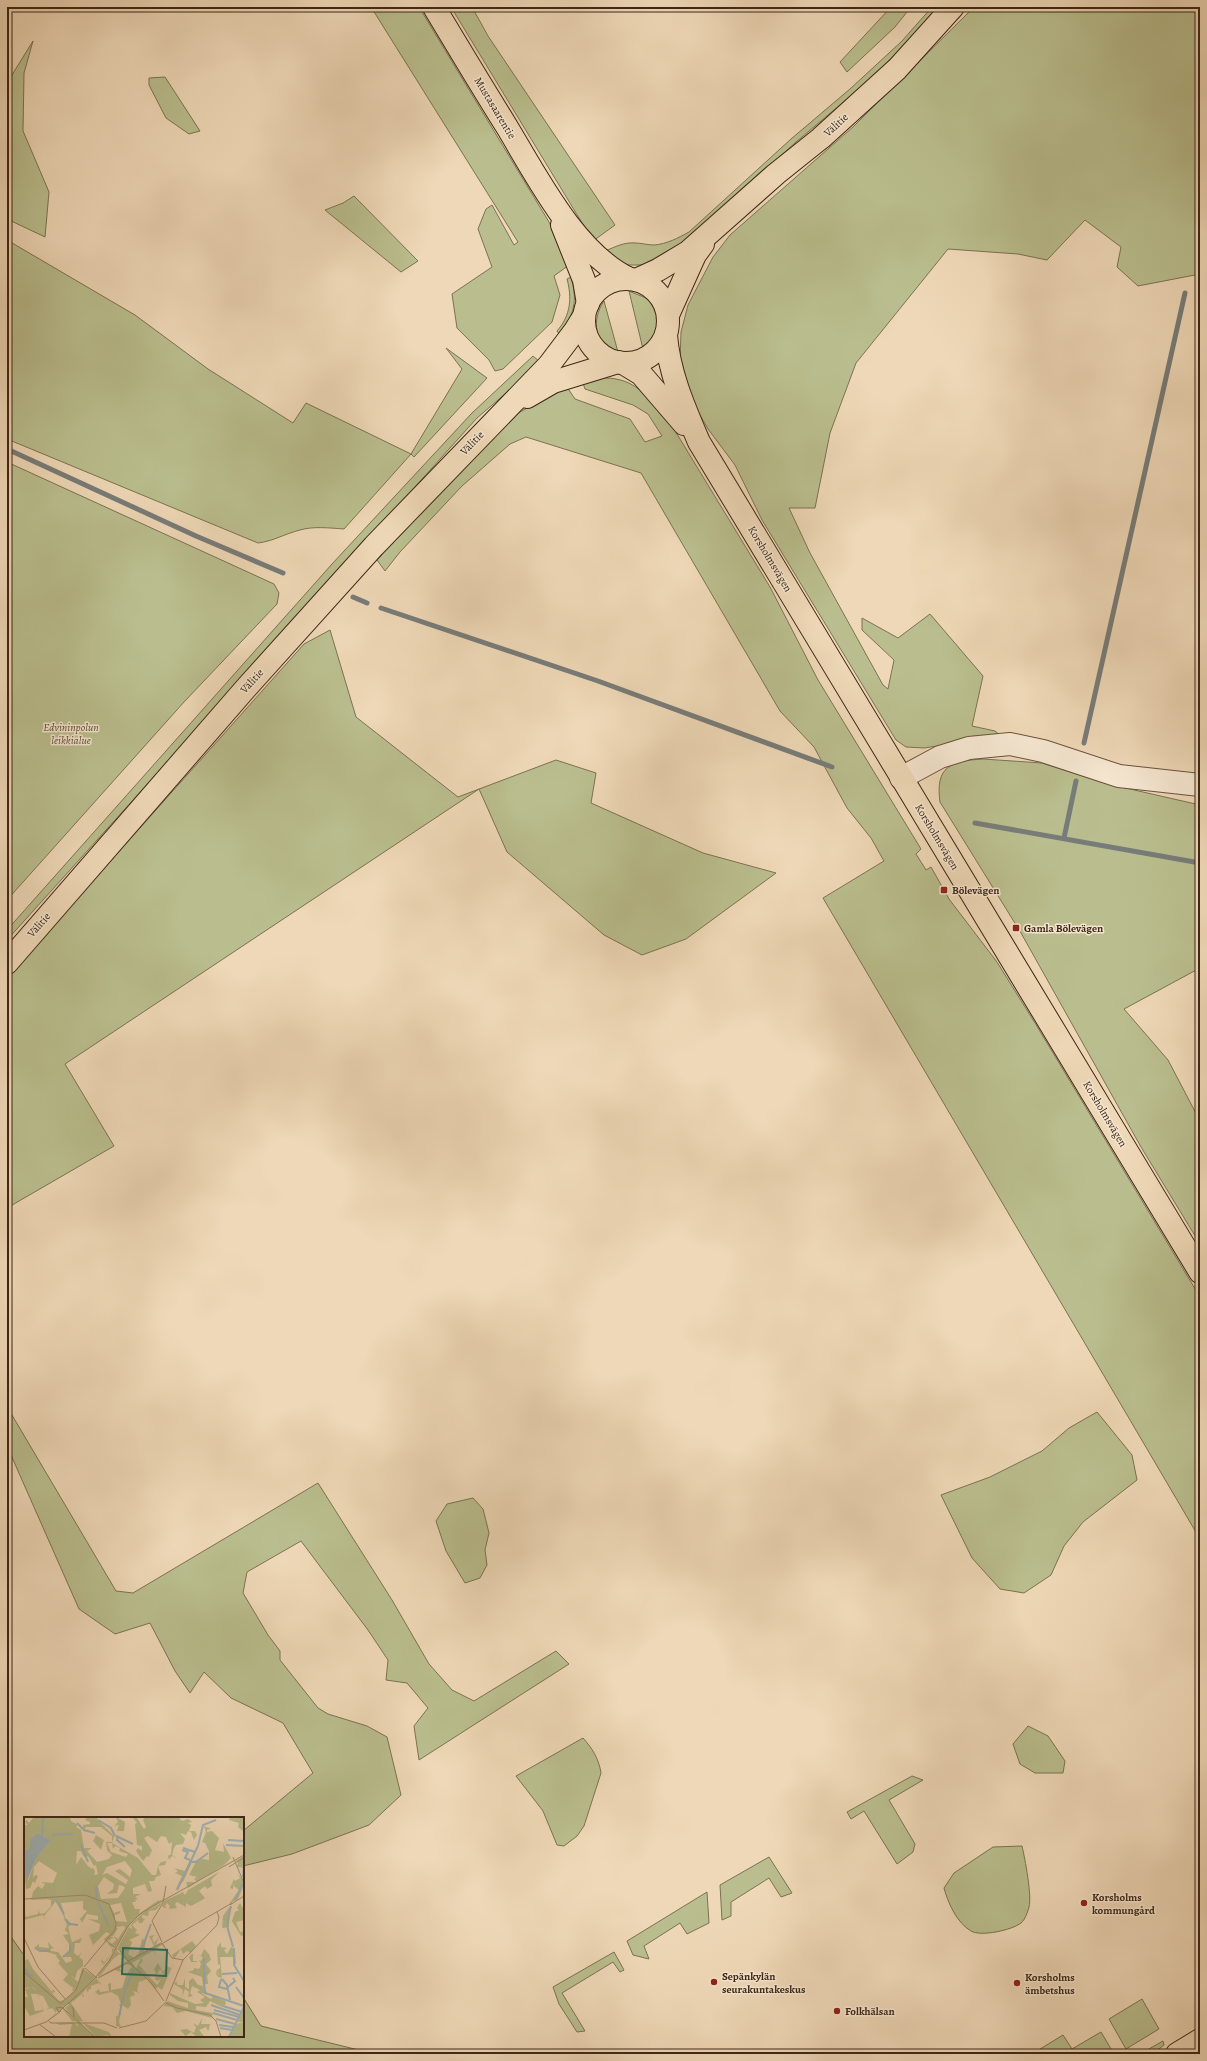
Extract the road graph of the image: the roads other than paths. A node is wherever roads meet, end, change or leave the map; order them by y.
1 (434, 7) edge
2 (953, 7) edge
3 (556, 209) junction
4 (710, 233) junction
5 (633, 279) junction
6 (586, 310) junction
7 (667, 325) junction
8 (621, 363) junction
9 (507, 408) junction
10 (699, 442) junction
11 (901, 778) junction
12 (1200, 785) edge
13 (7, 963) edge
14 (1200, 1272) edge
15 (1200, 2040) edge
16 (1177, 2054) edge

1 - 3 main road, Mustasaarentie
2 - 4 main road, Välitie
3 - 5 main road, Mustasaarentie
3 - 6 main road, Mustasaarentie
4 - 5 main road, Välitie
4 - 7 main road, Välitie
5 - 6 main road
5 - 7 main road
6 - 8 main road
6 - 9 main road, Välitie
7 - 8 main road
7 - 10 main road, Korsholmsvägen
8 - 9 main road, Välitie
8 - 10 main road, Korsholmsvägen
9 - 13 main road, Välitie
10 - 11 main road, Korsholmsvägen
11 - 12 street
11 - 14 main road, Korsholmsvägen
15 - 16 main road

